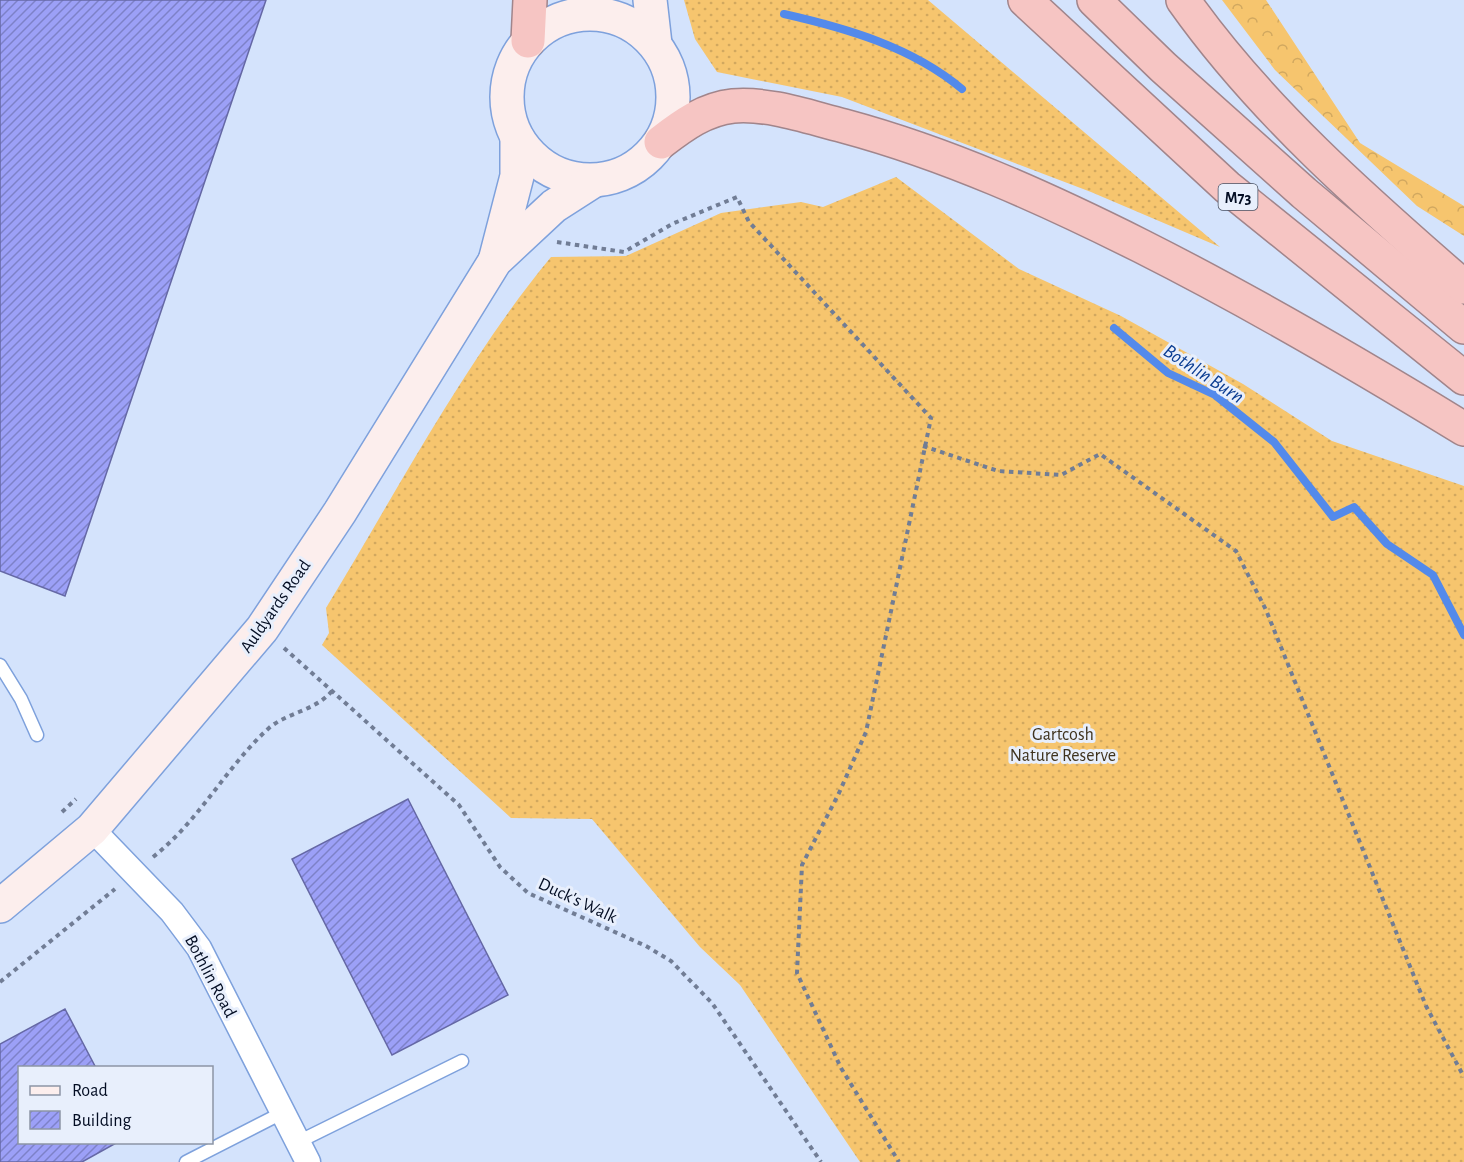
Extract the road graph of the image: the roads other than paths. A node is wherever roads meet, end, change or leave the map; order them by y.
1 (530, 0) edge
2 (589, 0) edge
3 (650, 0) edge
4 (1025, 0) edge
5 (1094, 0) edge
6 (1183, 0) edge
7 (560, 18) junction
8 (528, 41) junction
9 (655, 44) junction
10 (517, 138) junction
11 (661, 142) junction
12 (593, 181) junction
13 (495, 261) junction
14 (1464, 287) edge
15 (1464, 327) edge
16 (1464, 378) edge
17 (1464, 429) edge
18 (0, 665) edge
19 (37, 735) dead end
20 (92, 829) junction
21 (0, 906) edge
22 (462, 1061) dead end
23 (282, 1113) junction
24 (303, 1152) edge
25 (186, 1162) edge

1 - 8 highway
2 - 7 street
3 - 9 street
4 - 16 highway, M73
5 - 15 highway, M73
6 - 14 highway
7 - 8 street
7 - 9 street
8 - 10 street
9 - 11 street
10 - 12 street
10 - 13 street, Auldyards Road
11 - 12 street
11 - 17 highway
12 - 13 street, Auldyards Road
13 - 20 street, Auldyards Road
18 - 19 lane
20 - 21 street, Auldyards Road
20 - 23 street, Bothlin Road
22 - 24 lane, Bothlin Road
23 - 24 street, Bothlin Road
23 - 25 lane

